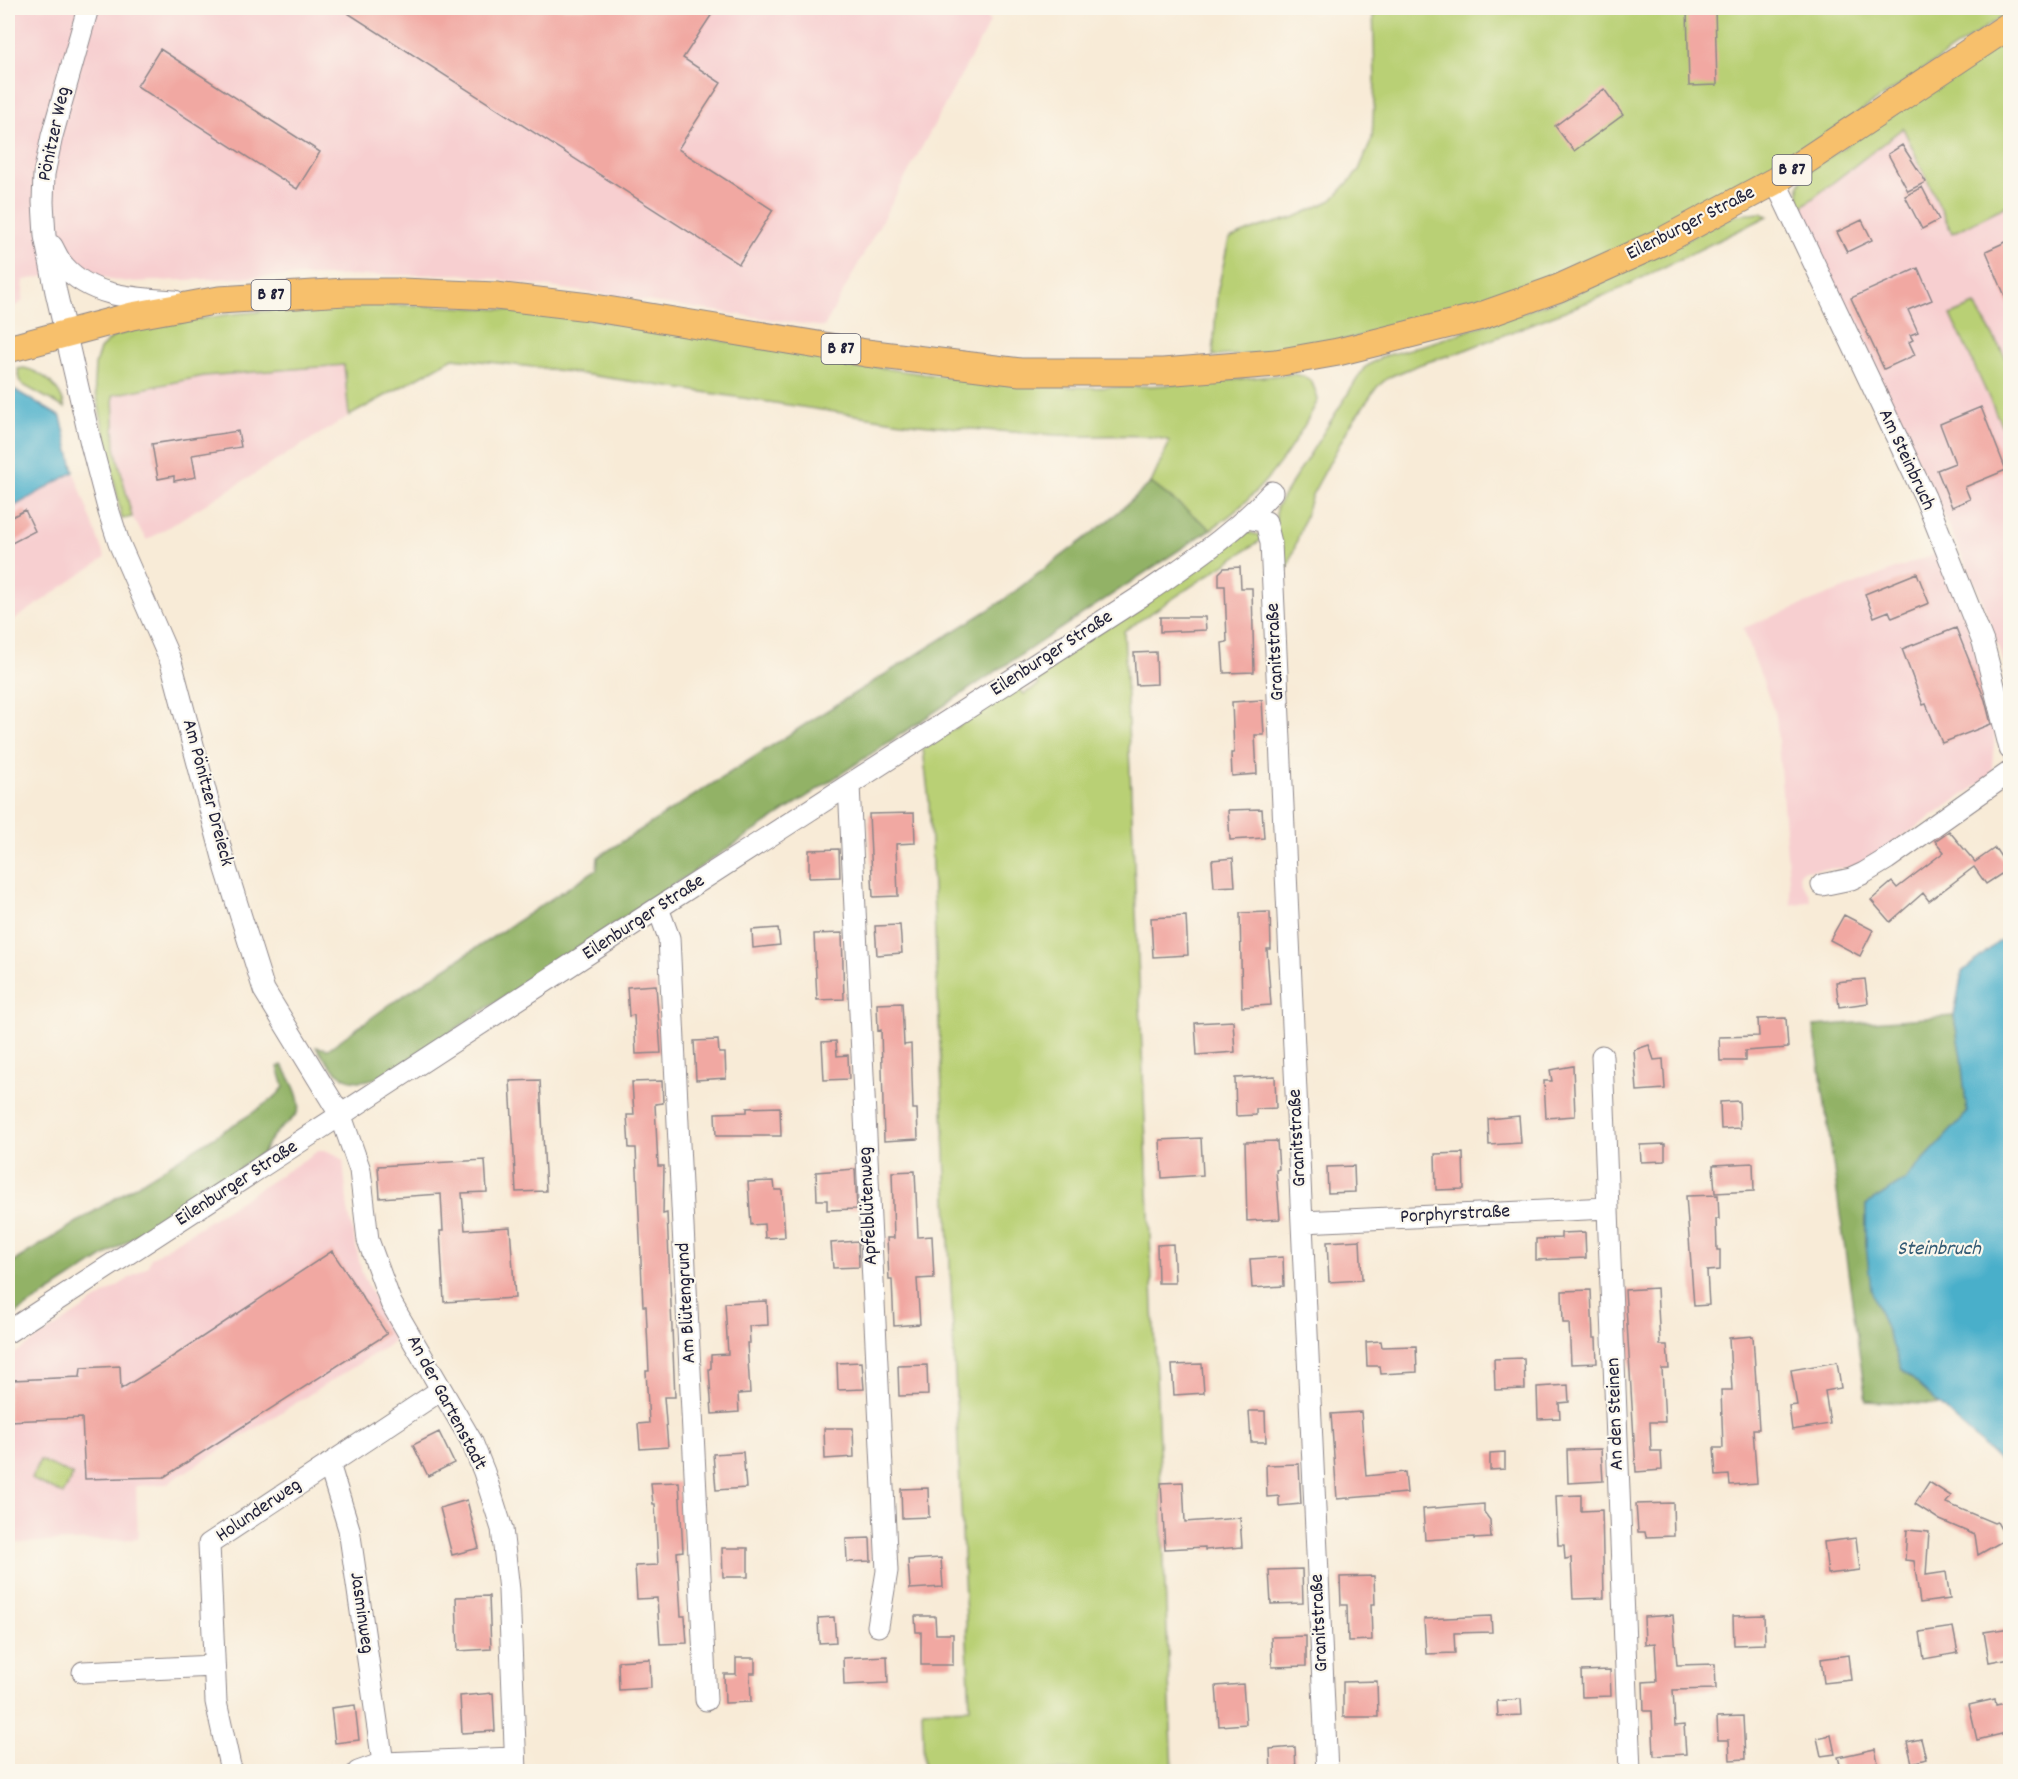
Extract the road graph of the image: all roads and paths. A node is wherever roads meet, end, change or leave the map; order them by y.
1 (88, 8) edge
2 (2010, 25) edge
3 (1775, 181) junction
4 (45, 236) junction
5 (198, 303) junction
6 (65, 333) junction
7 (8, 349) edge
8 (1272, 492) dead end
9 (1248, 518) junction
10 (2010, 749) edge
11 (2010, 772) edge
12 (849, 785) junction
13 (1822, 885) dead end
14 (658, 908) junction
15 (1602, 1056) dead end
16 (341, 1116) junction
17 (1608, 1208) junction
18 (1302, 1222) junction
19 (8, 1332) edge
20 (441, 1390) junction
21 (329, 1464) junction
22 (878, 1626) dead end
23 (214, 1666) junction
24 (83, 1672) dead end
25 (706, 1700) dead end
26 (479, 1760) junction
27 (383, 1763) junction
28 (515, 1765) edge
29 (233, 1772) edge
30 (358, 1772) edge
31 (450, 1772) edge
32 (1327, 1772) edge
33 (1630, 1772) edge

1 - 4 street, Pönitzer Weg
2 - 3 main road, Eilenburger Straße / B 87
3 - 5 main road, Eilenburger Straße / B 87
3 - 10 street, Am Steinbruch
4 - 5 street
4 - 6 street, Pönitzer Weg
5 - 6 main road, B 87
6 - 7 main road, B 87
6 - 16 street, Am Pönitzer Dreieck
8 - 9 street, Eilenburger Straße
9 - 12 street, Eilenburger Straße
9 - 18 street, Granitstraße
11 - 13 street
12 - 14 street, Eilenburger Straße
12 - 22 street, Apfelblütenweg
14 - 16 street, Eilenburger Straße
14 - 25 street, Am Blütengrund
15 - 17 street, An den Steinen
16 - 19 street, Eilenburger Straße
16 - 20 street, An der Gartenstadt
17 - 18 street, Porphyrstraße
17 - 33 street, An den Steinen
18 - 32 street, Granitstraße
20 - 21 street, Holunderweg
20 - 28 street, An der Gartenstadt
21 - 23 street, Holunderweg
21 - 27 street, Jasminweg
23 - 24 street
23 - 29 street, Holunderweg
26 - 27 street
26 - 28 street
26 - 31 street
27 - 30 street

